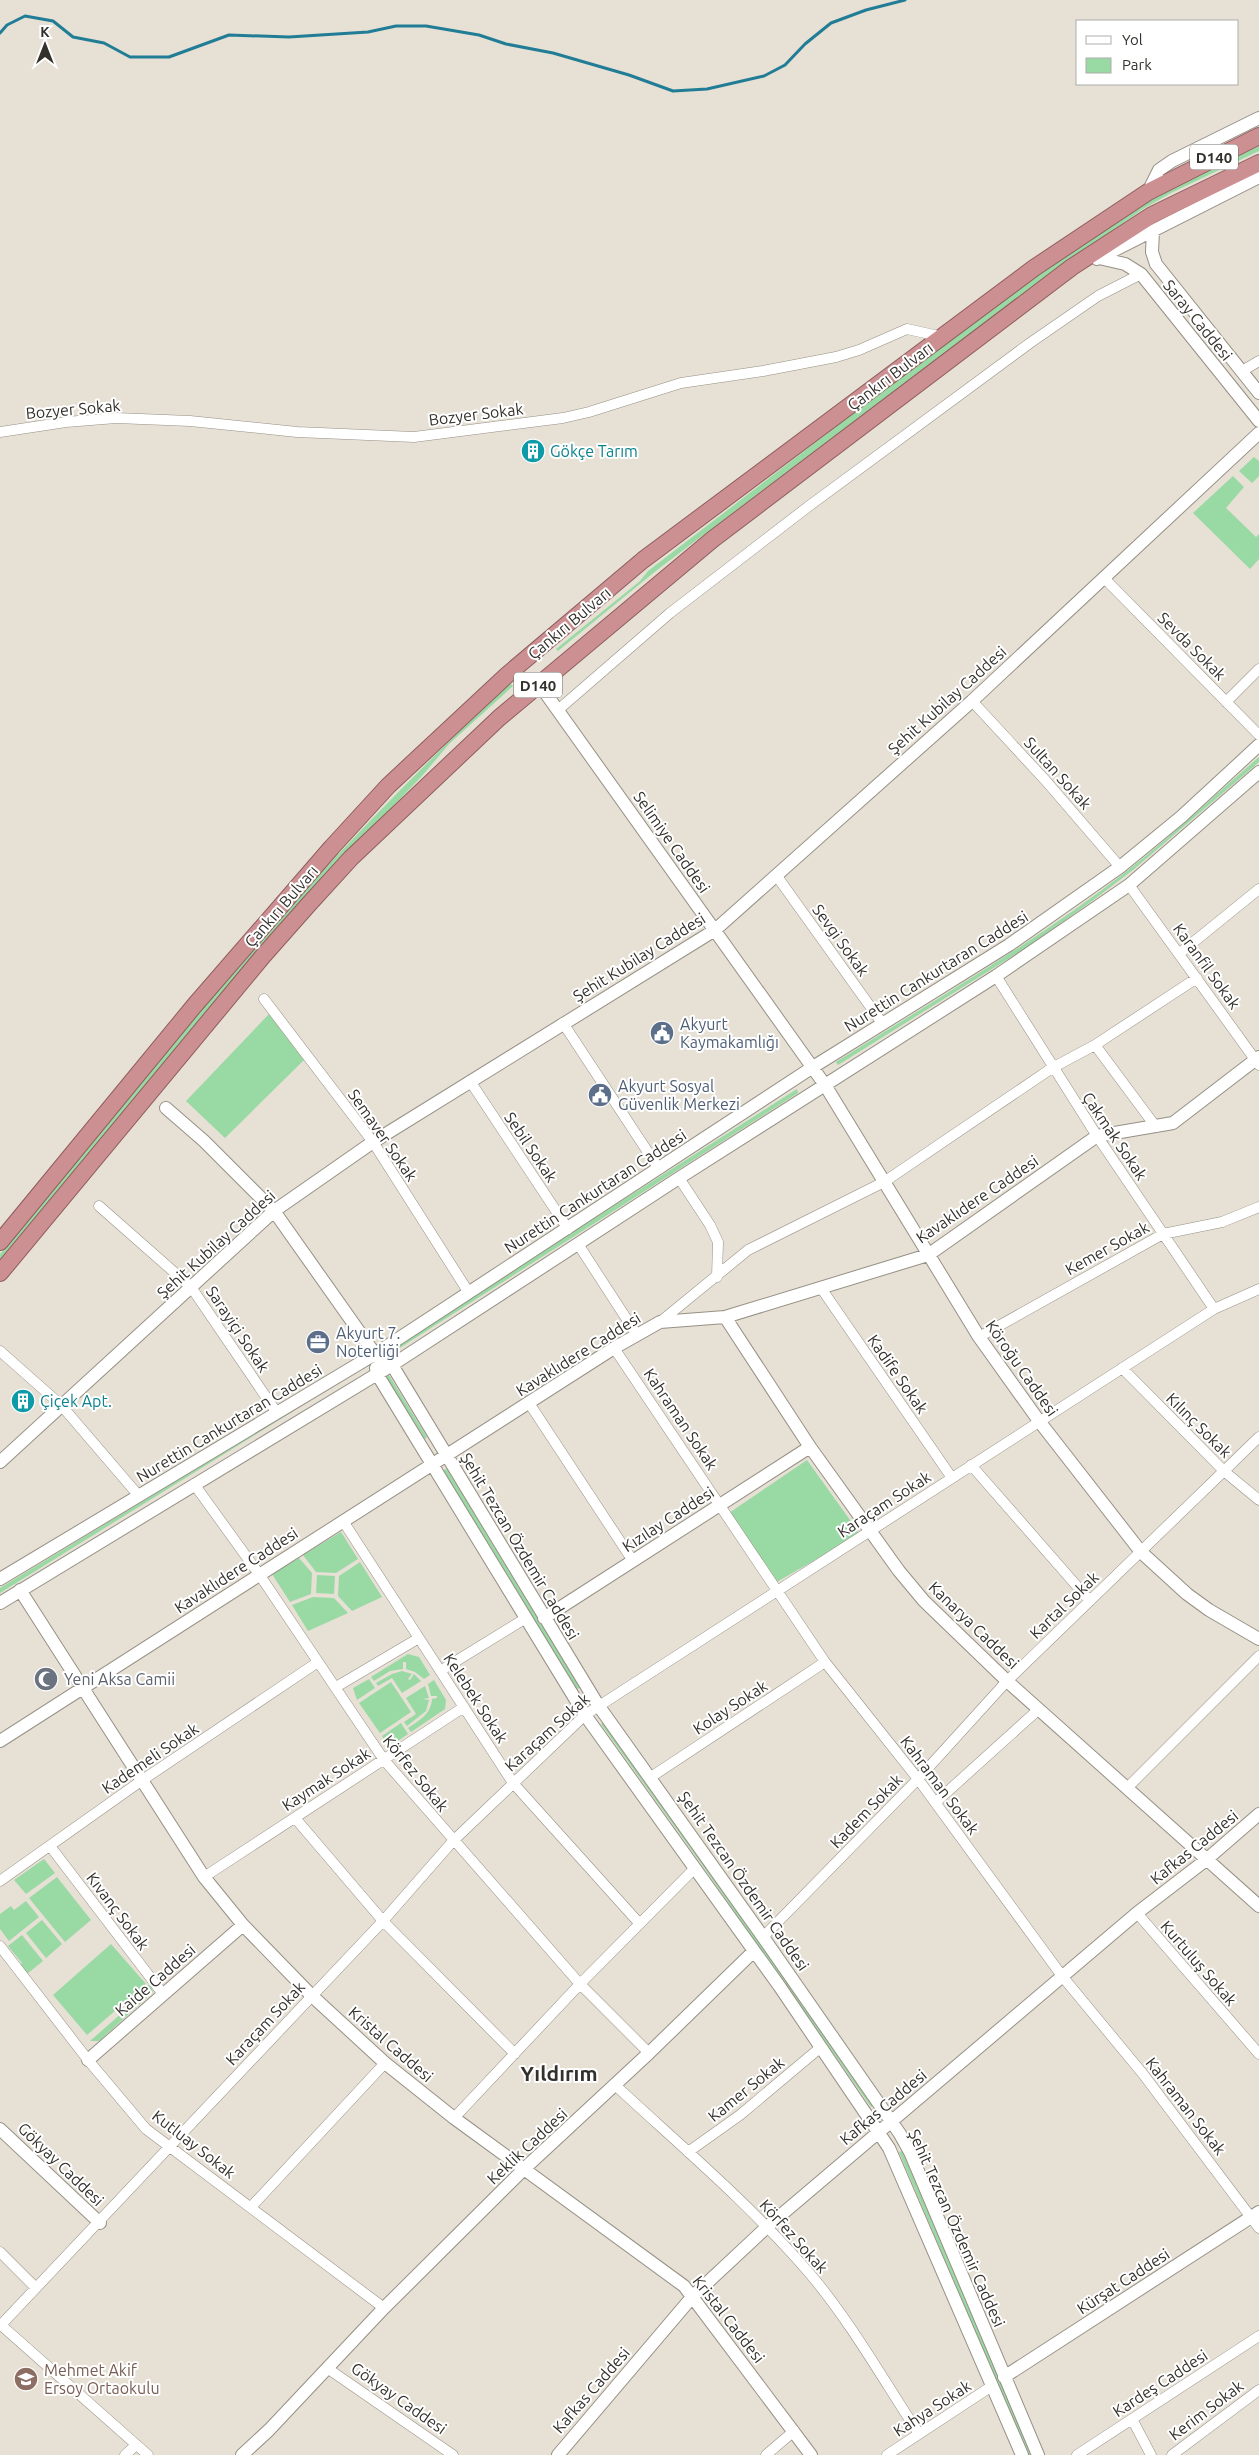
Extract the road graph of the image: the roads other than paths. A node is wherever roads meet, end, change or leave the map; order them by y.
1 (1259, 118) edge
2 (1259, 136) edge
3 (1259, 163) edge
4 (1259, 177) edge
5 (1148, 192) junction
6 (1152, 231) junction
7 (1100, 258) junction
8 (1141, 274) junction
9 (1055, 280) junction
10 (943, 337) junction
11 (1259, 361) edge
12 (1242, 371) junction
13 (1259, 393) edge
14 (1259, 421) edge
15 (0, 432) edge
16 (1259, 433) edge
17 (1104, 578) junction
18 (1259, 669) edge
19 (539, 684) junction
20 (972, 701) junction
21 (1226, 702) junction
22 (558, 710) junction
23 (1259, 735) edge
24 (1259, 745) edge
25 (1259, 772) edge
26 (1120, 867) junction
27 (776, 875) junction
28 (1130, 885) junction
29 (1259, 889) edge
30 (715, 930) junction
31 (1180, 953) junction
32 (996, 976) junction
33 (1197, 978) junction
34 (264, 999) dead end
35 (563, 1023) junction
36 (882, 1023) junction
37 (1096, 1045) junction
38 (1258, 1060) edge
39 (813, 1068) junction
40 (1052, 1068) junction
41 (470, 1082) junction
42 (825, 1085) junction
43 (166, 1108) dead end
44 (1156, 1127) junction
45 (1097, 1136) junction
46 (373, 1142) junction
47 (659, 1169) junction
48 (679, 1178) junction
49 (884, 1182) junction
50 (99, 1206) dead end
51 (1259, 1207) edge
52 (274, 1211) junction
53 (568, 1229) junction
54 (1163, 1234) junction
55 (0, 1242) edge
56 (578, 1244) junction
57 (928, 1255) junction
58 (0, 1273) edge
59 (717, 1277) junction
60 (191, 1287) junction
61 (821, 1288) junction
62 (1259, 1289) edge
63 (469, 1293) junction
64 (1214, 1309) junction
65 (725, 1317) junction
66 (660, 1322) junction
67 (637, 1335) junction
68 (979, 1338) junction
69 (614, 1348) junction
70 (0, 1351) edge
71 (374, 1355) junction
72 (392, 1365) junction
73 (1122, 1368) junction
74 (377, 1374) junction
75 (529, 1403) junction
76 (60, 1405) junction
77 (276, 1413) junction
78 (1039, 1422) junction
79 (1259, 1437) edge
80 (810, 1447) junction
81 (446, 1457) junction
82 (0, 1462) edge
83 (432, 1465) junction
84 (971, 1466) junction
85 (1225, 1472) junction
86 (952, 1478) junction
87 (194, 1484) junction
88 (139, 1496) junction
89 (1259, 1500) edge
90 (721, 1505) junction
91 (343, 1521) junction
92 (870, 1531) junction
93 (1141, 1552) junction
94 (634, 1561) junction
95 (259, 1574) junction
96 (0, 1579) edge
97 (20, 1590) junction
98 (777, 1592) junction
99 (1090, 1601) junction
100 (0, 1603) edge
101 (526, 1618) junction
102 (544, 1618) junction
103 (419, 1638) junction
104 (1259, 1640) edge
105 (1259, 1656) edge
106 (318, 1662) junction
107 (825, 1662) junction
108 (440, 1671) junction
109 (1007, 1681) junction
110 (82, 1688) junction
111 (336, 1688) junction
112 (598, 1705) junction
113 (464, 1707) junction
114 (1039, 1709) junction
115 (585, 1715) junction
116 (0, 1741) edge
117 (384, 1760) junction
118 (651, 1777) junction
119 (918, 1778) junction
120 (141, 1781) junction
121 (513, 1783) junction
122 (1128, 1787) junction
123 (936, 1802) junction
124 (1259, 1814) edge
125 (295, 1818) junction
126 (453, 1841) junction
127 (50, 1846) junction
128 (1206, 1860) junction
129 (695, 1868) junction
130 (204, 1877) junction
131 (0, 1881) edge
132 (1259, 1906) edge
133 (1137, 1913) junction
134 (384, 1921) junction
135 (639, 1923) junction
136 (243, 1925) junction
137 (763, 1937) junction
138 (1, 1950) edge
139 (754, 1951) junction
140 (1062, 1976) junction
141 (580, 1984) junction
142 (163, 1994) junction
143 (311, 1995) junction
144 (821, 2047) junction
145 (649, 2053) junction
146 (515, 2054) junction
147 (1259, 2054) edge
148 (88, 2060) junction
149 (385, 2063) junction
150 (615, 2085) junction
151 (454, 2118) junction
152 (891, 2121) junction
153 (0, 2129) edge
154 (879, 2132) junction
155 (168, 2148) junction
156 (688, 2152) junction
157 (525, 2168) junction
158 (251, 2208) junction
159 (1256, 2214) edge
160 (100, 2223) junction
161 (768, 2226) junction
162 (1259, 2228) edge
163 (0, 2252) edge
164 (36, 2288) junction
165 (693, 2296) junction
166 (384, 2308) junction
167 (0, 2326) edge
168 (1259, 2336) edge
169 (326, 2368) junction
170 (1004, 2376) junction
171 (992, 2386) junction
172 (1259, 2390) edge
173 (1132, 2419) junction
174 (794, 2431) junction
175 (920, 2434) junction
176 (136, 2445) junction
177 (125, 2455) edge
178 (148, 2455) edge
179 (242, 2455) edge
180 (453, 2455) edge
181 (558, 2455) edge
182 (766, 2455) edge
183 (811, 2455) edge
184 (887, 2455) edge
185 (1022, 2455) edge
186 (1038, 2455) edge
187 (1077, 2455) edge
188 (1151, 2455) edge
189 (1172, 2455) edge

1 - 5 street, Çankırı Bulvarı
2 - 5 highway, Çankırı Bulvarı / D140
3 - 9 highway, Çankırı Bulvarı / D140
4 - 6 street, Çankırı Bulvarı
5 - 10 highway, Çankırı Bulvarı / D140
6 - 7 street, Çankırı Bulvarı
6 - 12 street, Saray Caddesi
7 - 8 street, Saray Caddesi
7 - 9 street, Çankırı Bulvarı
8 - 14 street, Saray Caddesi
8 - 22 street
9 - 19 highway, Çankırı Bulvarı / D140
10 - 15 street, Bozyer Sokak
10 - 55 highway, Çankırı Bulvarı / D140
11 - 12 street
12 - 13 street, Saray Caddesi
16 - 17 street, Şehit Kubilay Caddesi
17 - 20 street, Şehit Kubilay Caddesi
17 - 21 street, Sevda Sokak
18 - 21 street
19 - 22 street, Selimiye Caddesi
19 - 58 highway, Çankırı Bulvarı / D140
20 - 26 street, Sultan Sokak
20 - 27 street, Şehit Kubilay Caddesi
21 - 23 street, Sevda Sokak
22 - 30 street, Selimiye Caddesi
24 - 26 street, Nurettin Cankurtaran Caddesi
25 - 28 street, Nurettin Cankurtaran Caddesi
26 - 36 street, Nurettin Cankurtaran Caddesi
27 - 30 street, Şehit Kubilay Caddesi
27 - 36 street, Sevgi Sokak
28 - 31 street, Karanfil Sokak
28 - 32 street, Nurettin Cankurtaran Caddesi
29 - 31 street
30 - 35 street, Şehit Kubilay Caddesi
30 - 39 street, Selimiye Caddesi
31 - 33 street, Karanfil Sokak
32 - 40 street, Çakmak Sokak
32 - 42 street, Nurettin Cankurtaran Caddesi
33 - 37 street
33 - 38 street, Karanfil Sokak
34 - 46 street, Semaver Sokak
35 - 41 street, Şehit Kubilay Caddesi
35 - 47 street
36 - 39 street, Nurettin Cankurtaran Caddesi
37 - 40 street
37 - 44 street
38 - 44 street, Kavaklıdere Caddesi
39 - 42 street, Köroğu Caddesi
39 - 47 street, Nurettin Cankurtaran Caddesi
40 - 45 street, Çakmak Sokak
40 - 49 street
41 - 46 street, Şehit Kubilay Caddesi
41 - 53 street, Sebil Sokak
42 - 48 street, Nurettin Cankurtaran Caddesi
42 - 49 street, Köroğu Caddesi
43 - 52 street
44 - 45 street, Kavaklıdere Caddesi
45 - 54 street, Çakmak Sokak
45 - 57 street, Kavaklıdere Caddesi
46 - 52 street, Şehit Kubilay Caddesi
46 - 63 street, Semaver Sokak
47 - 53 street, Nurettin Cankurtaran Caddesi
48 - 56 street, Nurettin Cankurtaran Caddesi
48 - 59 street
49 - 57 street, Köroğu Caddesi
49 - 59 street
50 - 60 street, Sarayiçi Sokak
51 - 54 street, Kemer Sokak
52 - 60 street, Şehit Kubilay Caddesi
52 - 71 street
53 - 63 street, Nurettin Cankurtaran Caddesi
54 - 64 street, Çakmak Sokak
54 - 68 street, Kemer Sokak
56 - 67 street
56 - 72 street, Nurettin Cankurtaran Caddesi
57 - 61 street, Kavaklıdere Caddesi
57 - 68 street, Köroğu Caddesi
59 - 66 street
60 - 76 street, Şehit Kubilay Caddesi
60 - 77 street, Sarayiçi Sokak
61 - 65 street, Kavaklıdere Caddesi
61 - 86 street, Kadife Sokak
62 - 64 street, Karaçam Sokak
63 - 71 street, Nurettin Cankurtaran Caddesi
64 - 73 street, Karaçam Sokak
65 - 66 street, Kavaklıdere Caddesi
65 - 80 street, Kanarya Caddesi
66 - 67 street, Kavaklıdere Caddesi
67 - 69 street, Kavaklıdere Caddesi
68 - 78 street, Köroğu Caddesi
69 - 75 street, Kavaklıdere Caddesi
69 - 90 street, Kahraman Sokak
70 - 76 street
71 - 72 street, Şehit Tezcan Özdemir Caddesi
71 - 74 street, Şehit Tezcan Özdemir Caddesi
71 - 77 street, Nurettin Cankurtaran Caddesi
72 - 74 street, Nurettin Cankurtaran Caddesi
72 - 81 street, Şehit Tezcan Özdemir Caddesi
73 - 78 street, Karaçam Sokak
73 - 85 street, Kılınç Sokak
74 - 83 street, Şehit Tezcan Özdemir Caddesi
74 - 87 street, Nurettin Cankurtaran Caddesi
75 - 81 street, Kavaklıdere Caddesi
75 - 94 street
76 - 82 street, Şehit Kubilay Caddesi
76 - 88 street
77 - 88 street, Nurettin Cankurtaran Caddesi
78 - 84 street, Karaçam Sokak
78 - 93 street, Köroğu Caddesi
79 - 85 street, Kartal Sokak
80 - 90 street, Kızılay Caddesi
80 - 92 street, Kanarya Caddesi
81 - 83 street, Kavaklıdere Caddesi
81 - 102 street, Şehit Tezcan Özdemir Caddesi
83 - 91 street, Kavaklıdere Caddesi
83 - 101 street, Şehit Tezcan Özdemir Caddesi
84 - 86 street, Karaçam Sokak
84 - 99 street
85 - 89 street, Kılınç Sokak
85 - 93 street, Kartal Sokak
86 - 92 street, Karaçam Sokak
87 - 95 street, Körfez Sokak
87 - 97 street, Nurettin Cankurtaran Caddesi
88 - 96 street, Nurettin Cankurtaran Caddesi
90 - 94 street, Kızılay Caddesi
90 - 98 street, Kahraman Sokak
91 - 95 street, Kavaklıdere Caddesi
91 - 103 street, Kelebek Sokak
92 - 98 street, Karaçam Sokak
92 - 109 street, Kanarya Caddesi
93 - 99 street, Kartal Sokak
93 - 104 street, Köroğu Caddesi
94 - 102 street, Kızılay Caddesi
95 - 106 street, Körfez Sokak
95 - 110 street, Kavaklıdere Caddesi
97 - 100 street, Nurettin Cankurtaran Caddesi
97 - 110 street, Kristal Caddesi
98 - 107 street, Kahraman Sokak
98 - 112 street, Karaçam Sokak
99 - 109 street, Kartal Sokak
101 - 108 street
101 - 115 street, Şehit Tezcan Özdemir Caddesi
102 - 112 street, Şehit Tezcan Özdemir Caddesi
103 - 108 street, Kelebek Sokak
103 - 111 street
105 - 122 street
106 - 111 street, Körfez Sokak
106 - 120 street, Kademeli Sokak
107 - 118 street, Kolay Sokak
107 - 119 street, Kahraman Sokak
108 - 113 street, Kelebek Sokak
109 - 114 street, Kanarya Caddesi
109 - 119 street, Kadem Sokak
110 - 116 street, Kavaklıdere Caddesi
110 - 120 street, Kristal Caddesi
111 - 117 street, Körfez Sokak
112 - 115 street, Karaçam Sokak
112 - 118 street, Şehit Tezcan Özdemir Caddesi
113 - 117 street, Kaymak Sokak
113 - 121 street, Kelebek Sokak
114 - 122 street, Kanarya Caddesi
114 - 123 street
115 - 121 street, Karaçam Sokak
115 - 129 street, Şehit Tezcan Özdemir Caddesi
117 - 125 street, Kaymak Sokak
117 - 126 street, Körfez Sokak
118 - 137 street, Şehit Tezcan Özdemir Caddesi
119 - 123 street, Kahraman Sokak
119 - 137 street, Kadem Sokak
120 - 127 street, Kademeli Sokak
120 - 130 street, Kristal Caddesi
121 - 126 street, Karaçam Sokak
121 - 135 street, Kelebek Sokak
122 - 128 street, Kanarya Caddesi
123 - 140 street, Kahraman Sokak
124 - 128 street, Kafkas Caddesi
125 - 130 street, Kaymak Sokak
125 - 134 street
126 - 134 street, Karaçam Sokak
126 - 141 street, Körfez Sokak
127 - 131 street, Kademeli Sokak
127 - 142 street, Kıvanç Sokak
128 - 132 street, Kanarya Caddesi
128 - 133 street, Kafkas Caddesi
129 - 135 street
129 - 139 street, Şehit Tezcan Özdemir Caddesi
130 - 136 street, Kristal Caddesi
133 - 140 street, Kafkas Caddesi
133 - 147 street, Kurtuluş Sokak
134 - 143 street, Karaçam Sokak
134 - 146 street
135 - 141 street
136 - 142 street, Kaide Caddesi
136 - 143 street, Kristal Caddesi
137 - 152 street, Şehit Tezcan Özdemir Caddesi
138 - 148 street, Kutluay Sokak
139 - 144 street, Şehit Tezcan Özdemir Caddesi
139 - 145 street, Keklik Caddesi
140 - 152 street, Kafkas Caddesi
140 - 159 street, Kahraman Sokak
141 - 145 street, Körfez Sokak
141 - 146 street
142 - 148 street, Kaide Caddesi
143 - 149 street, Kristal Caddesi
143 - 155 street, Karaçam Sokak
144 - 154 street, Şehit Tezcan Özdemir Caddesi
144 - 156 street, Kamer Sokak
145 - 150 street, Keklik Caddesi
146 - 151 street
148 - 155 street, Kutluay Sokak
149 - 151 street, Kristal Caddesi
149 - 158 street
150 - 156 street, Körfez Sokak
150 - 157 street, Keklik Caddesi
151 - 157 street, Kristal Caddesi
152 - 154 street, Kafkas Caddesi
152 - 170 street, Şehit Tezcan Özdemir Caddesi
153 - 160 street, Gökyay Caddesi
154 - 161 street, Kafkas Caddesi
154 - 171 street, Şehit Tezcan Özdemir Caddesi
155 - 158 street, Kutluay Sokak
155 - 160 street, Karaçam Sokak
156 - 161 street, Körfez Sokak
157 - 165 street, Kristal Caddesi
157 - 166 street, Keklik Caddesi
158 - 166 street, Kutluay Sokak
159 - 162 street, Kahraman Sokak
159 - 170 street, Kürşat Caddesi
160 - 164 street, Karaçam Sokak
161 - 165 street, Kafkas Caddesi
161 - 175 street, Körfez Sokak
163 - 164 street
164 - 167 street, Karaçam Sokak
165 - 174 street, Kristal Caddesi
165 - 181 street, Kafkas Caddesi
166 - 169 street, Keklik Caddesi
167 - 176 street
168 - 173 street, Kardeş Caddesi
169 - 179 street, Keklik Caddesi
169 - 180 street, Gökyay Caddesi
170 - 186 street, Şehit Tezcan Özdemir Caddesi
171 - 175 street, Kahya Sokak
171 - 185 street, Şehit Tezcan Özdemir Caddesi
172 - 189 street, Kerim Sokak
173 - 187 street, Kardeş Caddesi
173 - 188 street
174 - 182 street
174 - 183 street, Kristal Caddesi
175 - 184 street, Kahya Sokak
176 - 177 street
176 - 178 street

